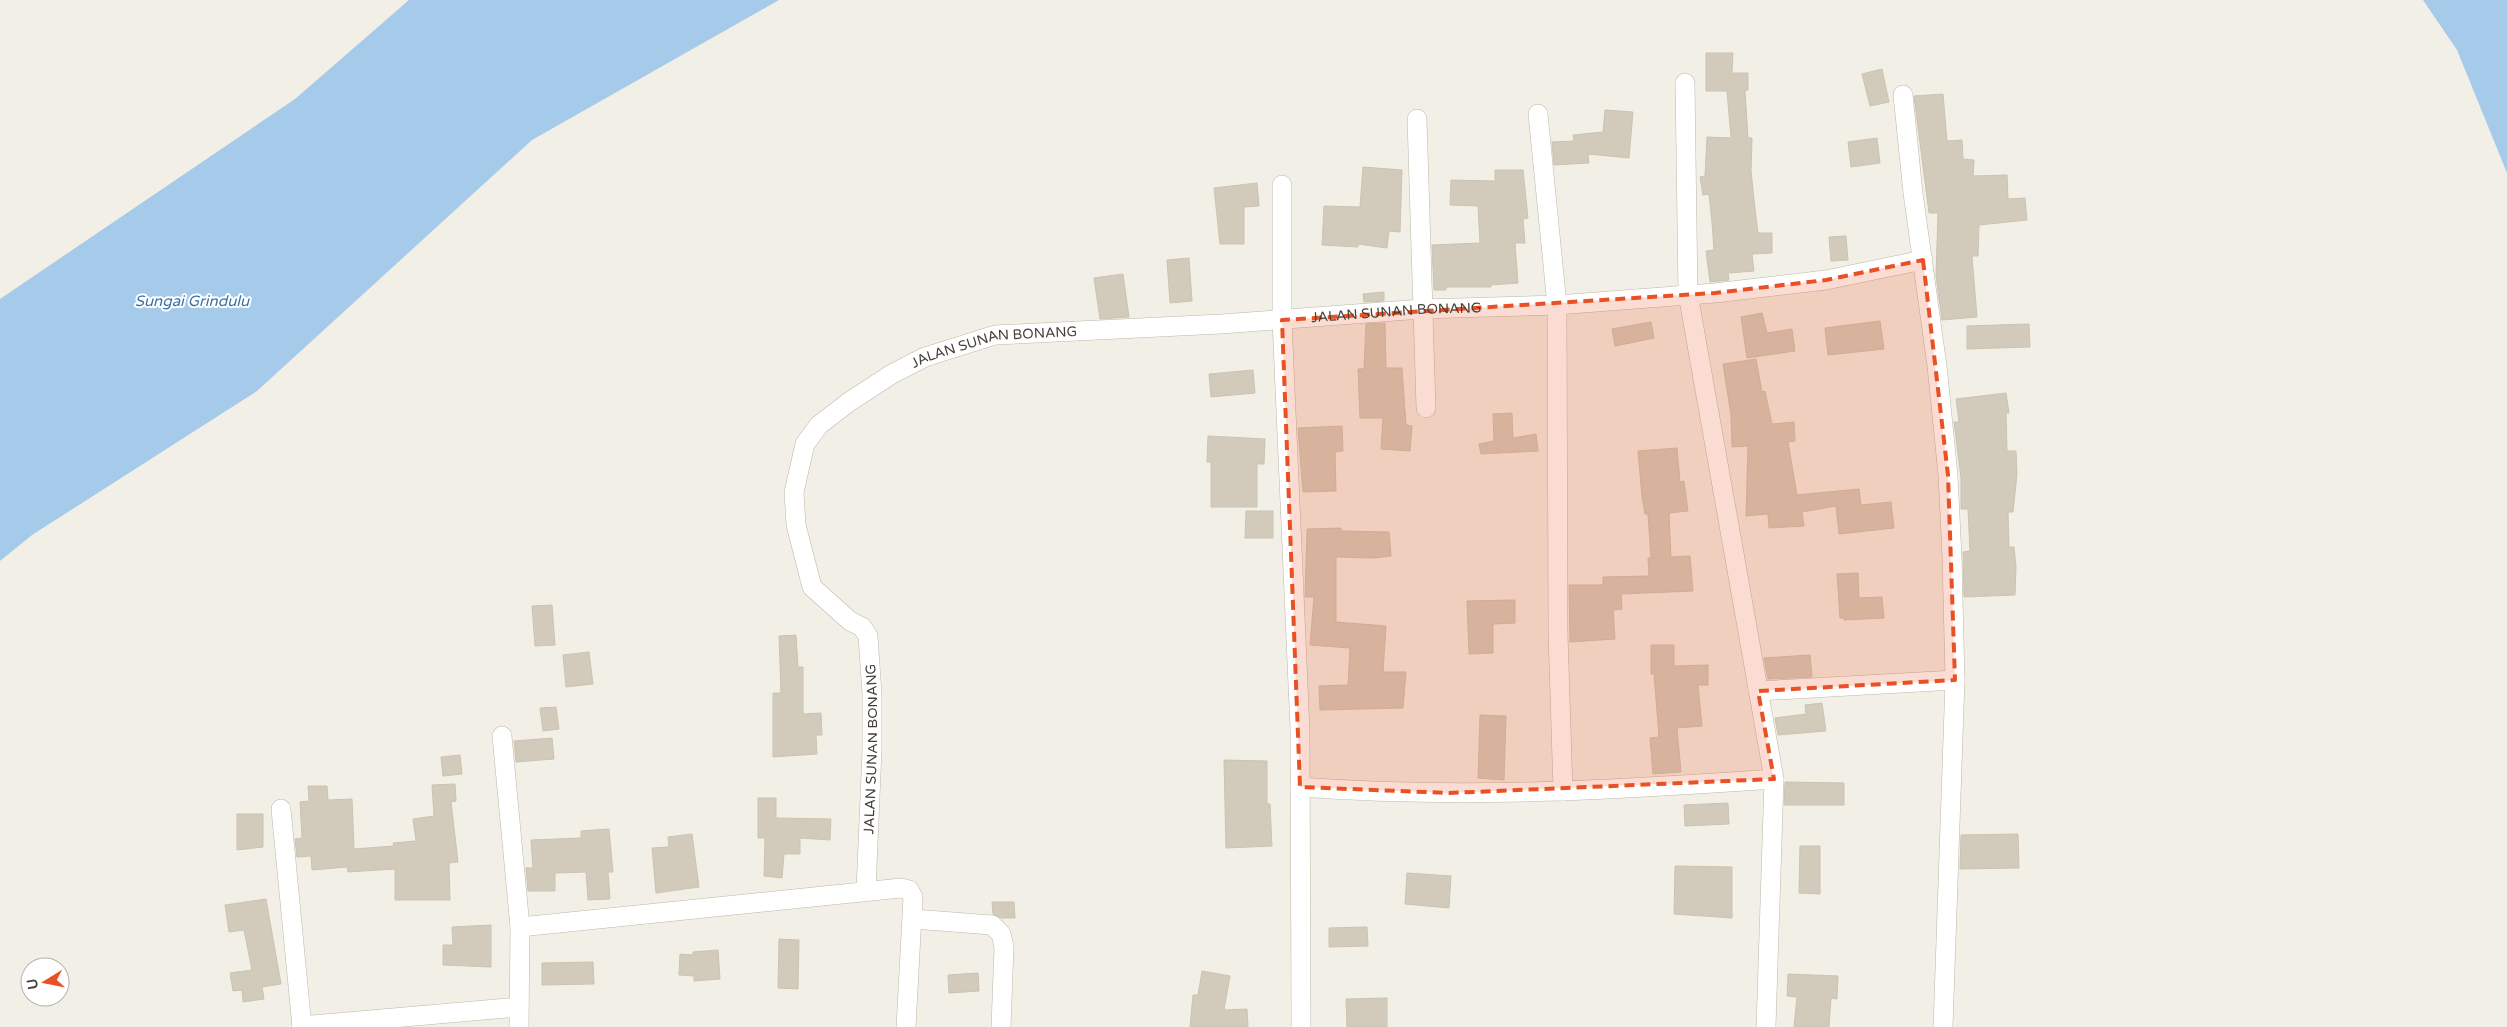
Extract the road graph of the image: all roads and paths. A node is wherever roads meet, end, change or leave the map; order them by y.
1 (1685, 83) dead end
2 (1903, 95) dead end
3 (1538, 114) dead end
4 (1417, 119) dead end
5 (1282, 185) dead end
6 (1923, 260) junction
7 (1688, 294) junction
8 (1557, 305) junction
9 (1422, 309) junction
10 (1282, 320) junction
11 (1426, 408) dead end
12 (1955, 680) junction
13 (1758, 690) junction
14 (502, 736) dead end
15 (1774, 779) junction
16 (1300, 787) junction
17 (1563, 791) junction
18 (281, 809) dead end
19 (866, 890) junction
20 (913, 919) junction
21 (520, 927) junction
22 (519, 1007) junction
23 (301, 1026) edge
24 (519, 1027) edge
25 (906, 1027) edge
26 (1001, 1027) edge
27 (1301, 1027) edge
28 (1766, 1027) edge
29 (1943, 1027) edge

1 - 7 street
2 - 6 street
3 - 8 street
4 - 9 street
5 - 10 street
6 - 7 street, JALAN SUNAN BONANG
6 - 12 street
7 - 8 street, JALAN SUNAN BONANG
7 - 13 street
8 - 9 street, JALAN SUNAN BONANG
8 - 17 street
9 - 10 street, JALAN SUNAN BONANG
9 - 11 street
10 - 16 street
10 - 19 street, JALAN SUNAN BONANG
12 - 13 street
12 - 29 street
13 - 15 street
14 - 21 street
15 - 17 street
15 - 28 street
16 - 17 street
16 - 27 street
18 - 23 street
19 - 20 street
19 - 21 street
20 - 25 street
20 - 26 street
21 - 22 street
22 - 23 street
22 - 24 street

